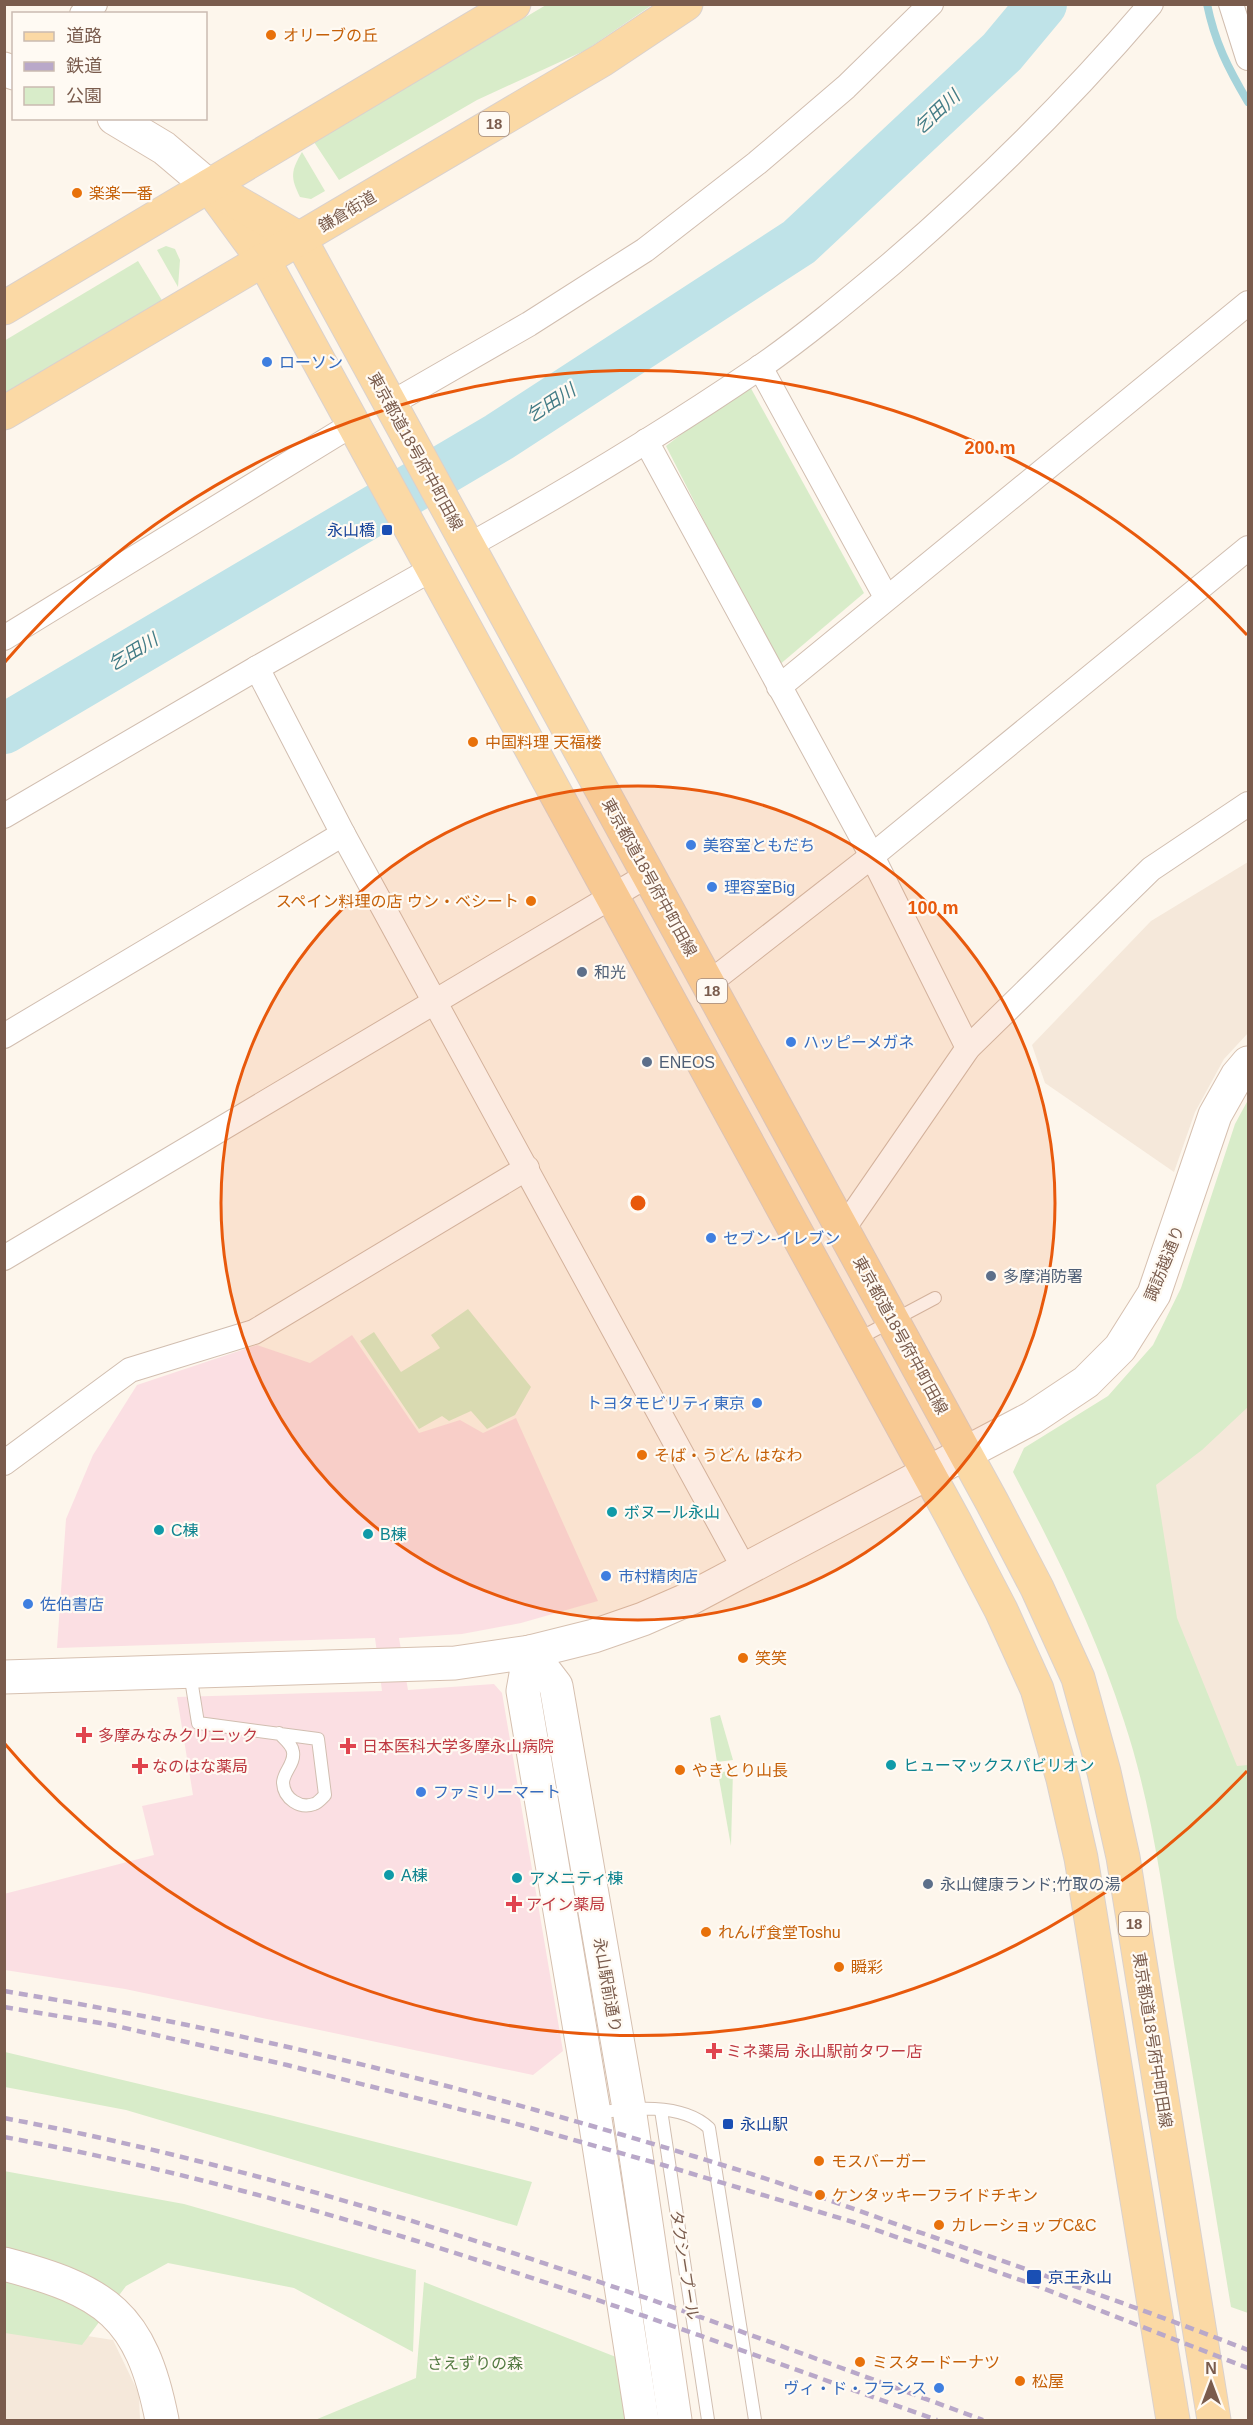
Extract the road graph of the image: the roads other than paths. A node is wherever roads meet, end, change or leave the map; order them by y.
1 (514, 4) edge
2 (686, 4) edge
3 (930, 4) edge
4 (1151, 4) edge
5 (1231, 4) edge
6 (1248, 58) edge
7 (117, 120) edge
8 (209, 186) junction
9 (300, 239) junction
10 (264, 261) junction
11 (1248, 303) edge
12 (4, 308) edge
13 (760, 367) junction
14 (4, 413) edge
15 (397, 416) junction
16 (359, 436) junction
17 (646, 441) junction
18 (463, 537) junction
19 (1248, 548) edge
20 (427, 559) junction
21 (886, 597) junction
22 (4, 638) edge
23 (257, 668) junction
24 (779, 687) junction
25 (1248, 804) edge
26 (4, 816) edge
27 (343, 834) junction
28 (872, 856) junction
29 (648, 875) junction
30 (612, 897) junction
31 (708, 984) junction
32 (435, 1000) junction
33 (4, 1036) edge
34 (968, 1048) junction
35 (1248, 1063) edge
36 (526, 1168) junction
37 (843, 1229) junction
38 (4, 1258) edge
39 (935, 1298) dead end
40 (892, 1320) junction
41 (855, 1340) junction
42 (966, 1454) junction
43 (4, 1463) edge
44 (928, 1473) junction
45 (745, 1570) junction
46 (530, 1652) junction
47 (190, 1672) junction
48 (4, 1677) edge
49 (279, 1733) junction
50 (585, 1856) junction
51 (552, 1862) junction
52 (629, 2108) junction
53 (661, 2110) junction
54 (594, 2113) junction
55 (4, 2264) edge
56 (162, 2421) edge
57 (642, 2421) edge
58 (675, 2421) edge
59 (708, 2421) edge
60 (755, 2421) edge
61 (1173, 2421) edge
62 (1214, 2421) edge

1 - 8 main road
2 - 9 main road, 鎌倉街道 / 18
3 - 15 street
4 - 13 street
5 - 6 street
7 - 8 street
8 - 9 main road
8 - 10 main road, 18
8 - 12 main road
9 - 10 main road, 鎌倉街道 / 18
9 - 15 main road, 東京都道18号府中町田線 / 18
10 - 14 main road, 鎌倉街道 / 18
10 - 16 main road, 18
11 - 21 street
13 - 17 street
13 - 21 street
15 - 18 main road, 東京都道18号府中町田線 / 18
16 - 20 main road, 18
16 - 22 street
17 - 18 street
17 - 24 street
18 - 29 main road, 東京都道18号府中町田線 / 18
19 - 28 street
20 - 23 street
20 - 30 main road, 18
21 - 24 street
23 - 26 street
23 - 27 street
24 - 28 street
25 - 34 street
27 - 32 street
27 - 33 street
28 - 31 street
28 - 34 street
29 - 30 street
29 - 31 main road, 東京都道18号府中町田線 / 18
30 - 32 street
30 - 41 main road, 18
31 - 37 main road, 東京都道18号府中町田線 / 18
32 - 36 street
32 - 38 street
34 - 37 street
35 - 42 street, 諏訪越通り
36 - 43 street
36 - 45 street
37 - 40 main road, 東京都道18号府中町田線 / 18
39 - 40 lane
40 - 41 lane
40 - 42 main road, 東京都道18号府中町田線 / 18
41 - 44 main road, 18
42 - 44 street, 諏訪越通り
42 - 62 main road, 東京都道18号府中町田線 / 18
44 - 45 street, 諏訪越通り
44 - 61 main road, 18
45 - 46 street, 諏訪越通り
46 - 47 street, 諏訪越通り
46 - 50 street, 永山駅前通り
46 - 51 street
47 - 48 street, 諏訪越通り
47 - 49 lane
49 - 49 lane
50 - 51 street
50 - 52 street, 永山駅前通り
51 - 54 street
52 - 53 lane
52 - 54 lane
52 - 58 street, 永山駅前通り
53 - 59 lane, タクシープール
53 - 60 lane
54 - 57 street
55 - 56 street

